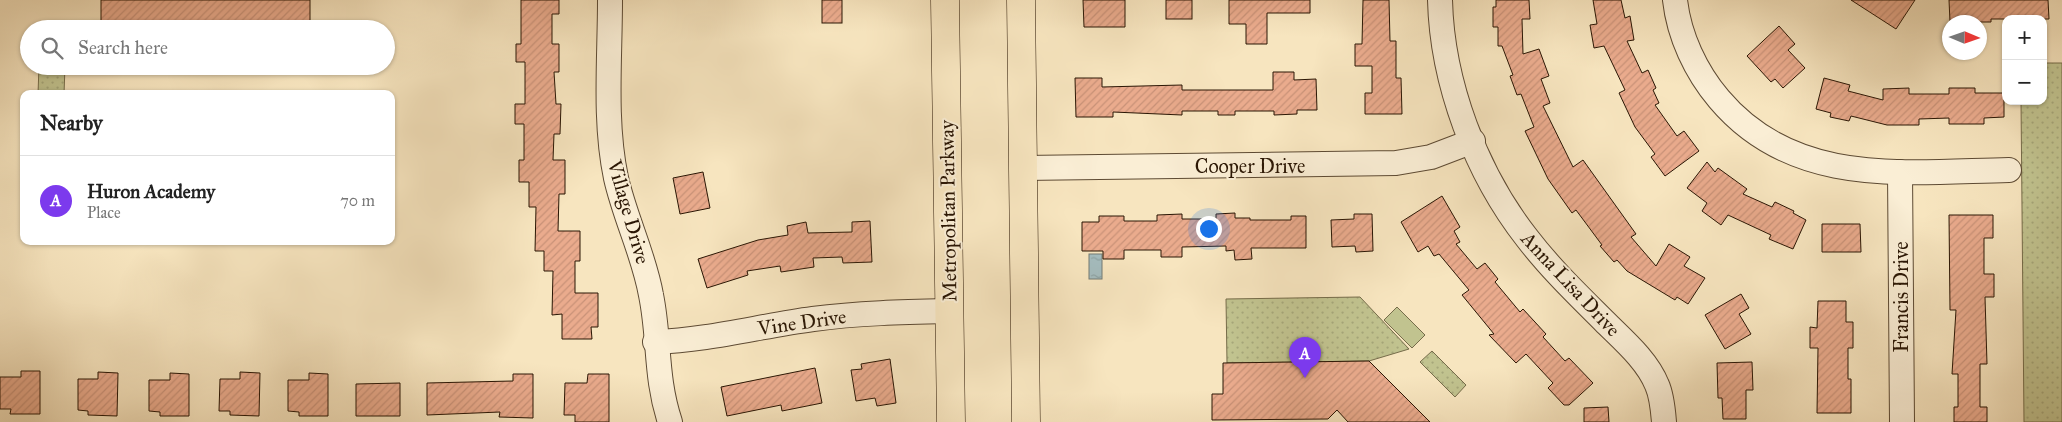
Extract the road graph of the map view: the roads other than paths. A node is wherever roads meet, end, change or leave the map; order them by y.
1 (610, 0) edge
2 (945, 0) edge
3 (1021, 0) edge
4 (1440, 0) edge
5 (1675, 0) edge
6 (1473, 141) junction
7 (1023, 168) junction
8 (2009, 170) dead end
9 (1900, 172) junction
10 (950, 311) junction
11 (655, 342) junction
12 (953, 419) edge
13 (670, 422) edge
14 (1026, 422) edge
15 (1664, 422) edge
16 (1902, 422) edge

1 - 11 street, Village Drive
2 - 10 main road, Metropolitan Parkway
3 - 7 main road
4 - 6 street, Anna Lisa Drive
5 - 9 street
6 - 7 street, Cooper Drive
6 - 15 street, Anna Lisa Drive
7 - 14 main road
8 - 9 street
9 - 16 street, Francis Drive
10 - 11 street, Vine Drive
10 - 12 main road, Metropolitan Parkway
11 - 13 street, Village Drive

